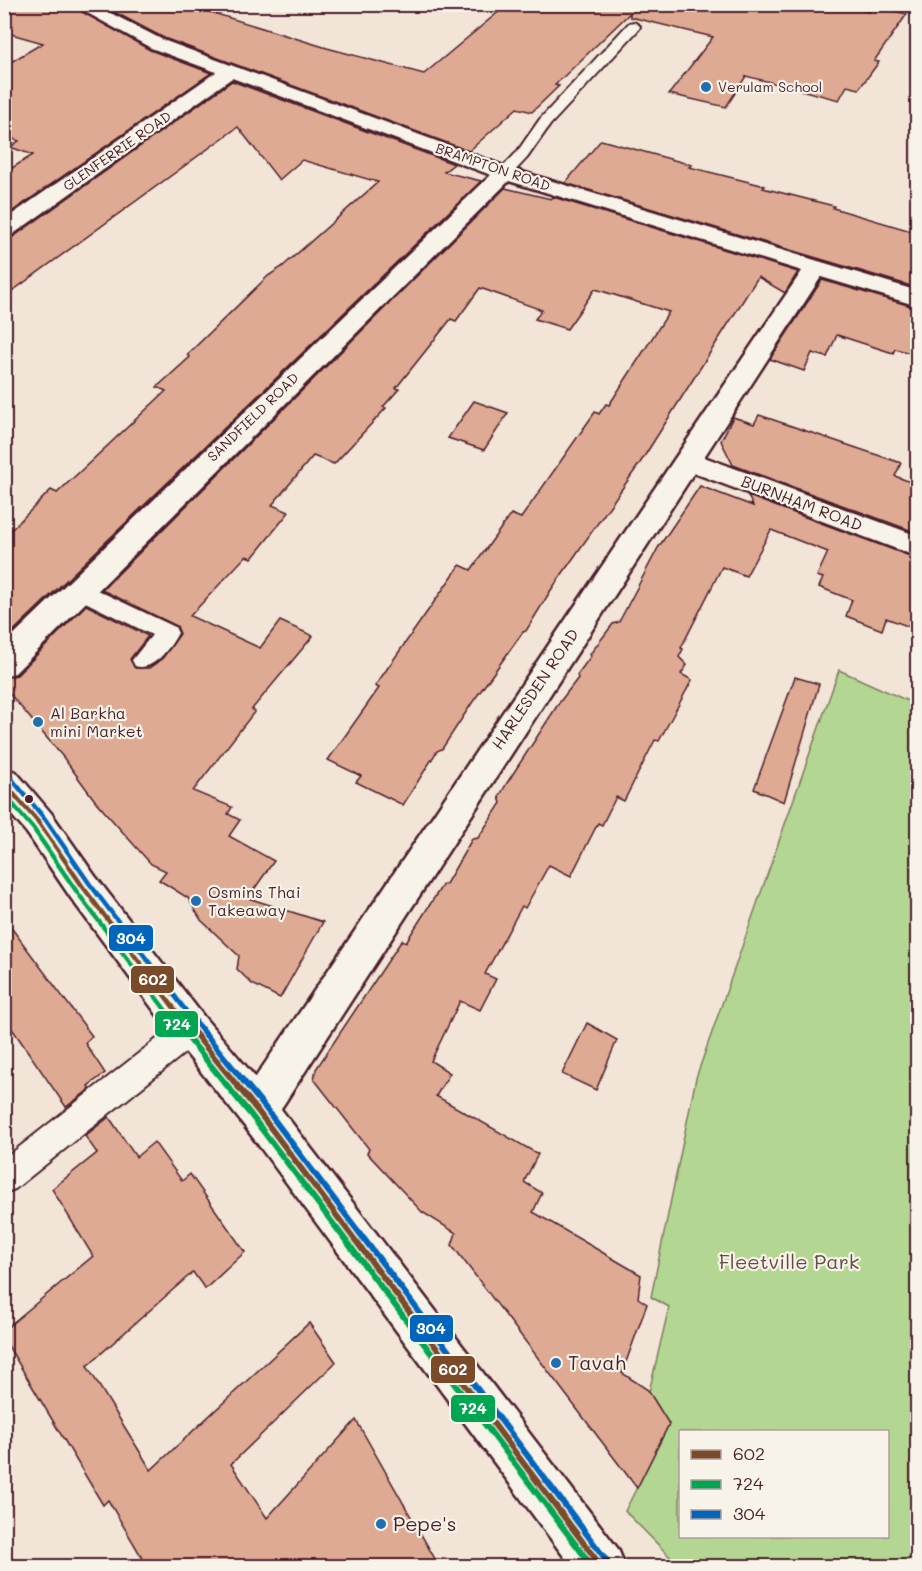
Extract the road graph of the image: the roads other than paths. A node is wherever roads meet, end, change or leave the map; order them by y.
1 (79, 4) edge
2 (122, 4) edge
3 (102, 16) junction
4 (634, 26) dead end
5 (229, 72) junction
6 (505, 173) junction
7 (4, 230) edge
8 (815, 269) junction
9 (918, 299) edge
10 (687, 460) junction
11 (918, 547) edge
12 (80, 590) junction
13 (143, 660) dead end
14 (4, 664) edge
15 (4, 782) edge
16 (191, 1030) junction
17 (257, 1110) junction
18 (4, 1178) edge
19 (601, 1566) edge

1 - 3 street, BRAMPTON ROAD
2 - 3 street
3 - 5 street, BRAMPTON ROAD
4 - 6 lane
5 - 6 street, BRAMPTON ROAD
5 - 7 street, GLENFERRIE ROAD
6 - 8 street, BRAMPTON ROAD
6 - 12 street, SANDFIELD ROAD
8 - 9 street, BRAMPTON ROAD
8 - 10 street, HARLESDEN ROAD
10 - 11 street, BURNHAM ROAD
10 - 17 street, HARLESDEN ROAD
12 - 13 lane
12 - 14 street, SANDFIELD ROAD
15 - 16 street
16 - 17 street
16 - 18 lane
17 - 19 street

